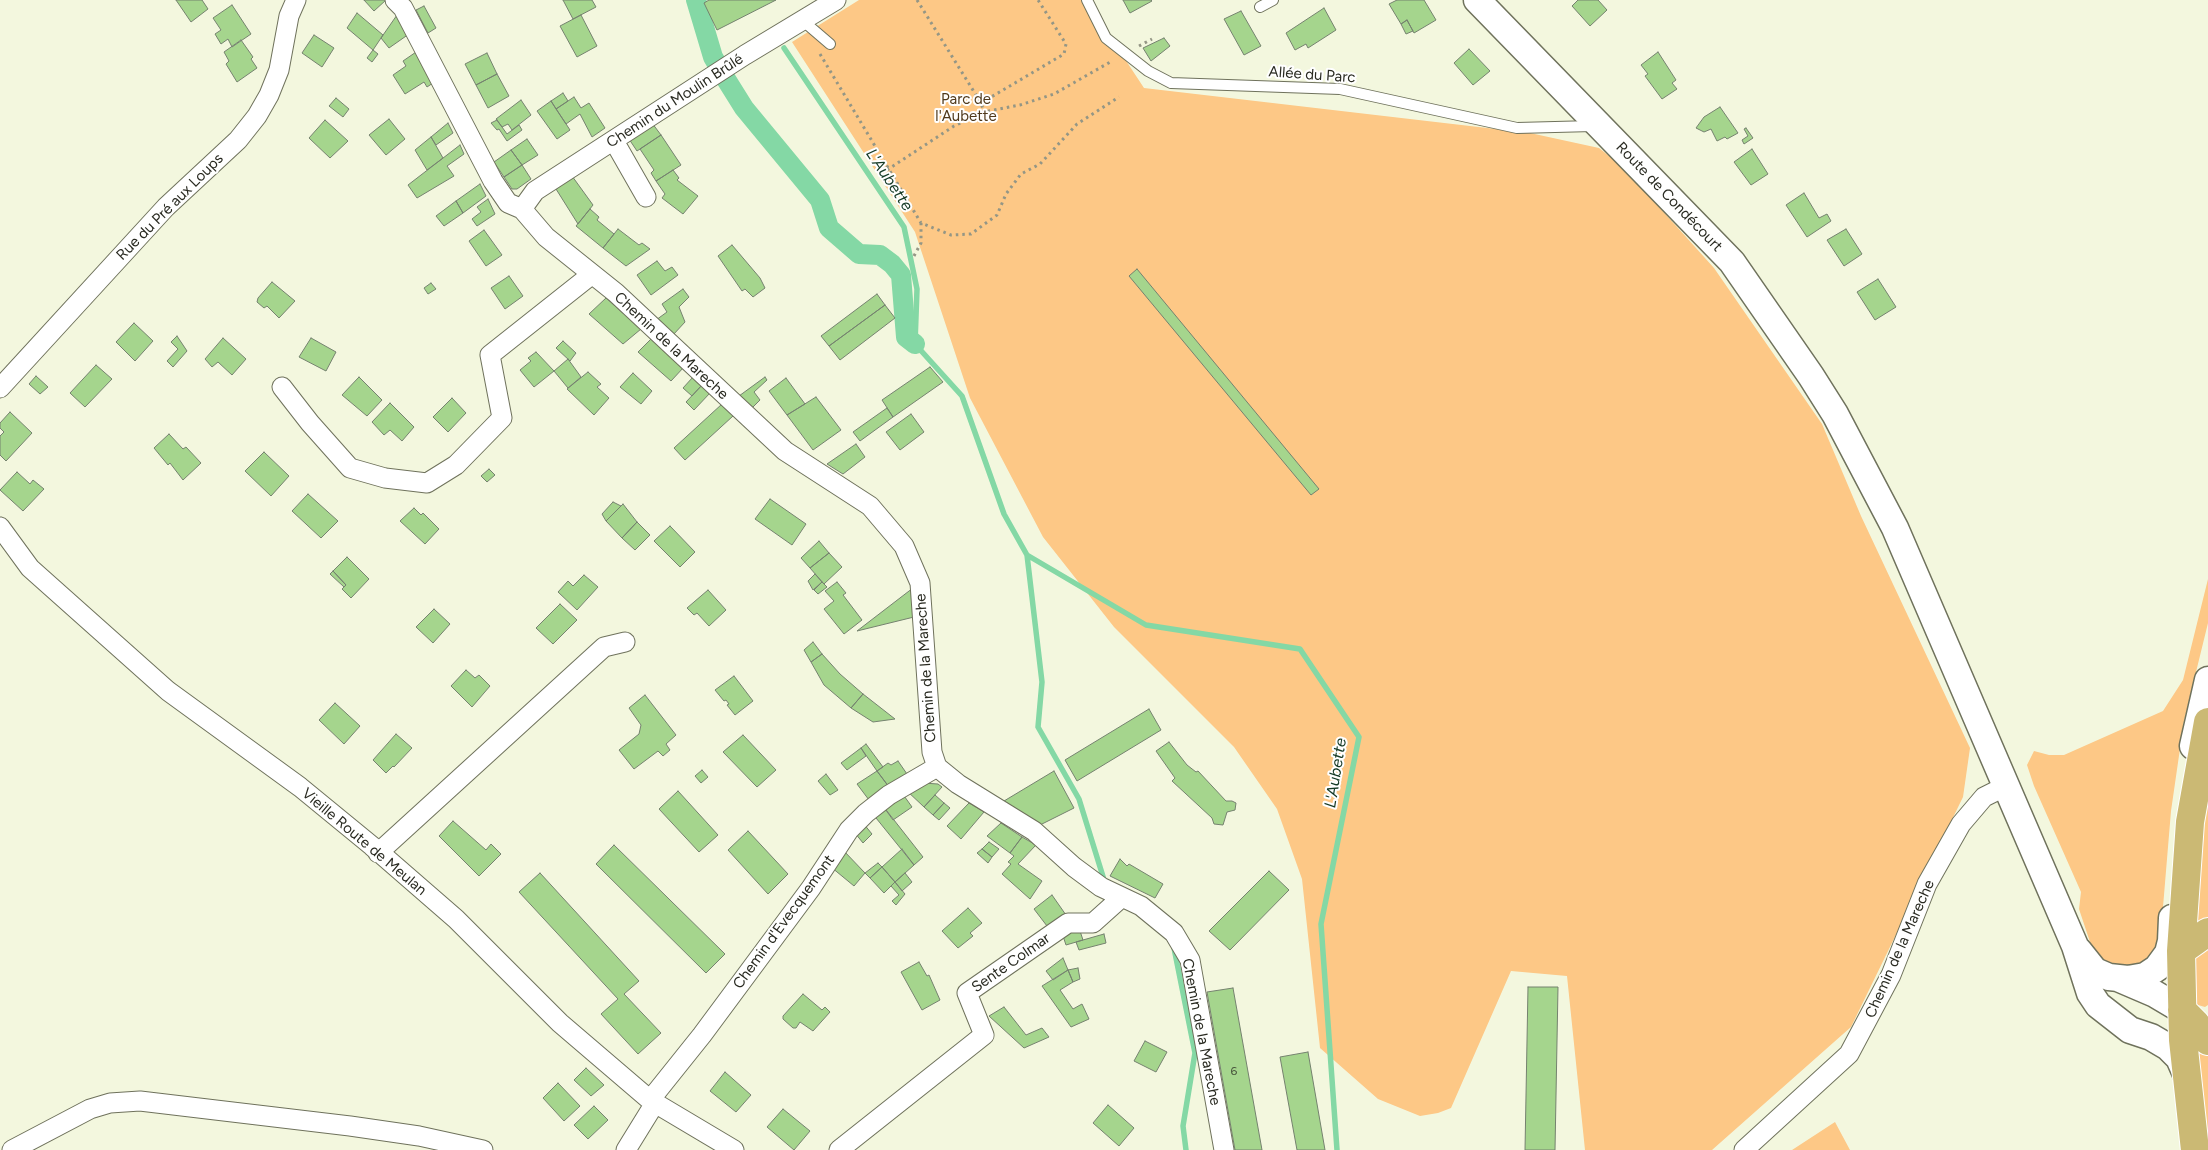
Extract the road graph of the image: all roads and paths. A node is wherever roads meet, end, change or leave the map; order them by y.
1 (296, 0) edge
2 (395, 0) edge
3 (836, 0) edge
4 (917, 0) edge
5 (1038, 0) edge
6 (1087, 0) edge
7 (1273, 0) edge
8 (1477, 0) edge
9 (1260, 7) dead end
10 (802, 20) junction
11 (1152, 39) dead end
12 (830, 44) dead end
13 (818, 51) dead end
14 (1126, 54) junction
15 (1119, 97) dead end
16 (981, 103) junction
17 (984, 112) junction
18 (1600, 126) junction
19 (614, 141) junction
20 (887, 170) junction
21 (646, 197) dead end
22 (522, 209) junction
23 (921, 223) junction
24 (914, 256) dead end
25 (591, 275) junction
26 (282, 386) dead end
27 (0, 388) edge
28 (0, 527) edge
29 (625, 642) dead end
30 (2208, 680) edge
31 (2208, 722) edge
32 (937, 767) junction
33 (2006, 786) junction
34 (378, 853) junction
35 (1122, 897) junction
36 (2208, 932) edge
37 (2075, 946) junction
38 (2181, 951) junction
39 (2119, 979) junction
40 (2195, 1022) edge
41 (2151, 1037) junction
42 (2186, 1074) junction
43 (652, 1101) junction
44 (12, 1150) edge
45 (483, 1150) edge
46 (626, 1150) edge
47 (734, 1150) edge
48 (839, 1150) edge
49 (1224, 1150) edge
50 (1744, 1150) edge
51 (2195, 1150) edge

1 - 27 street, Rue du Pré aux Loups
2 - 22 street, Chemin de la Mareche
3 - 10 street, Chemin du Moulin Brûlé
4 - 16 path
5 - 16 path
6 - 14 lane, Allée du Parc
7 - 9 lane
8 - 18 street, Route de Condécourt
10 - 12 lane
10 - 19 street, Chemin du Moulin Brûlé
11 - 14 path
13 - 20 path
14 - 17 path
14 - 18 lane, Allée du Parc
15 - 23 path
16 - 17 path
17 - 20 path
18 - 33 street, Route de Condécourt
19 - 21 street
19 - 22 street, Chemin du Moulin Brûlé
20 - 23 path
22 - 25 street, Chemin de la Mareche
23 - 24 path
25 - 26 street
25 - 32 street, Chemin de la Mareche
28 - 34 street, Vieille Route de Meulan
29 - 34 street
30 - 39 street
31 - 38 main road
32 - 35 street, Chemin de la Mareche
32 - 43 street, Chemin d'Evecquemont
33 - 37 street, Route de Condécourt
33 - 50 street, Chemin de la Mareche
34 - 43 street, Vieille Route de Meulan
35 - 48 street, Sente Colmar
35 - 49 street, Chemin de la Mareche
36 - 38 main road
37 - 39 street
37 - 41 street
38 - 40 main road
39 - 40 street
40 - 41 street
40 - 42 main road
41 - 42 street
42 - 51 main road
43 - 46 street, Chemin d'Evecquemont
43 - 47 street, Vieille Route de Meulan
44 - 45 street

